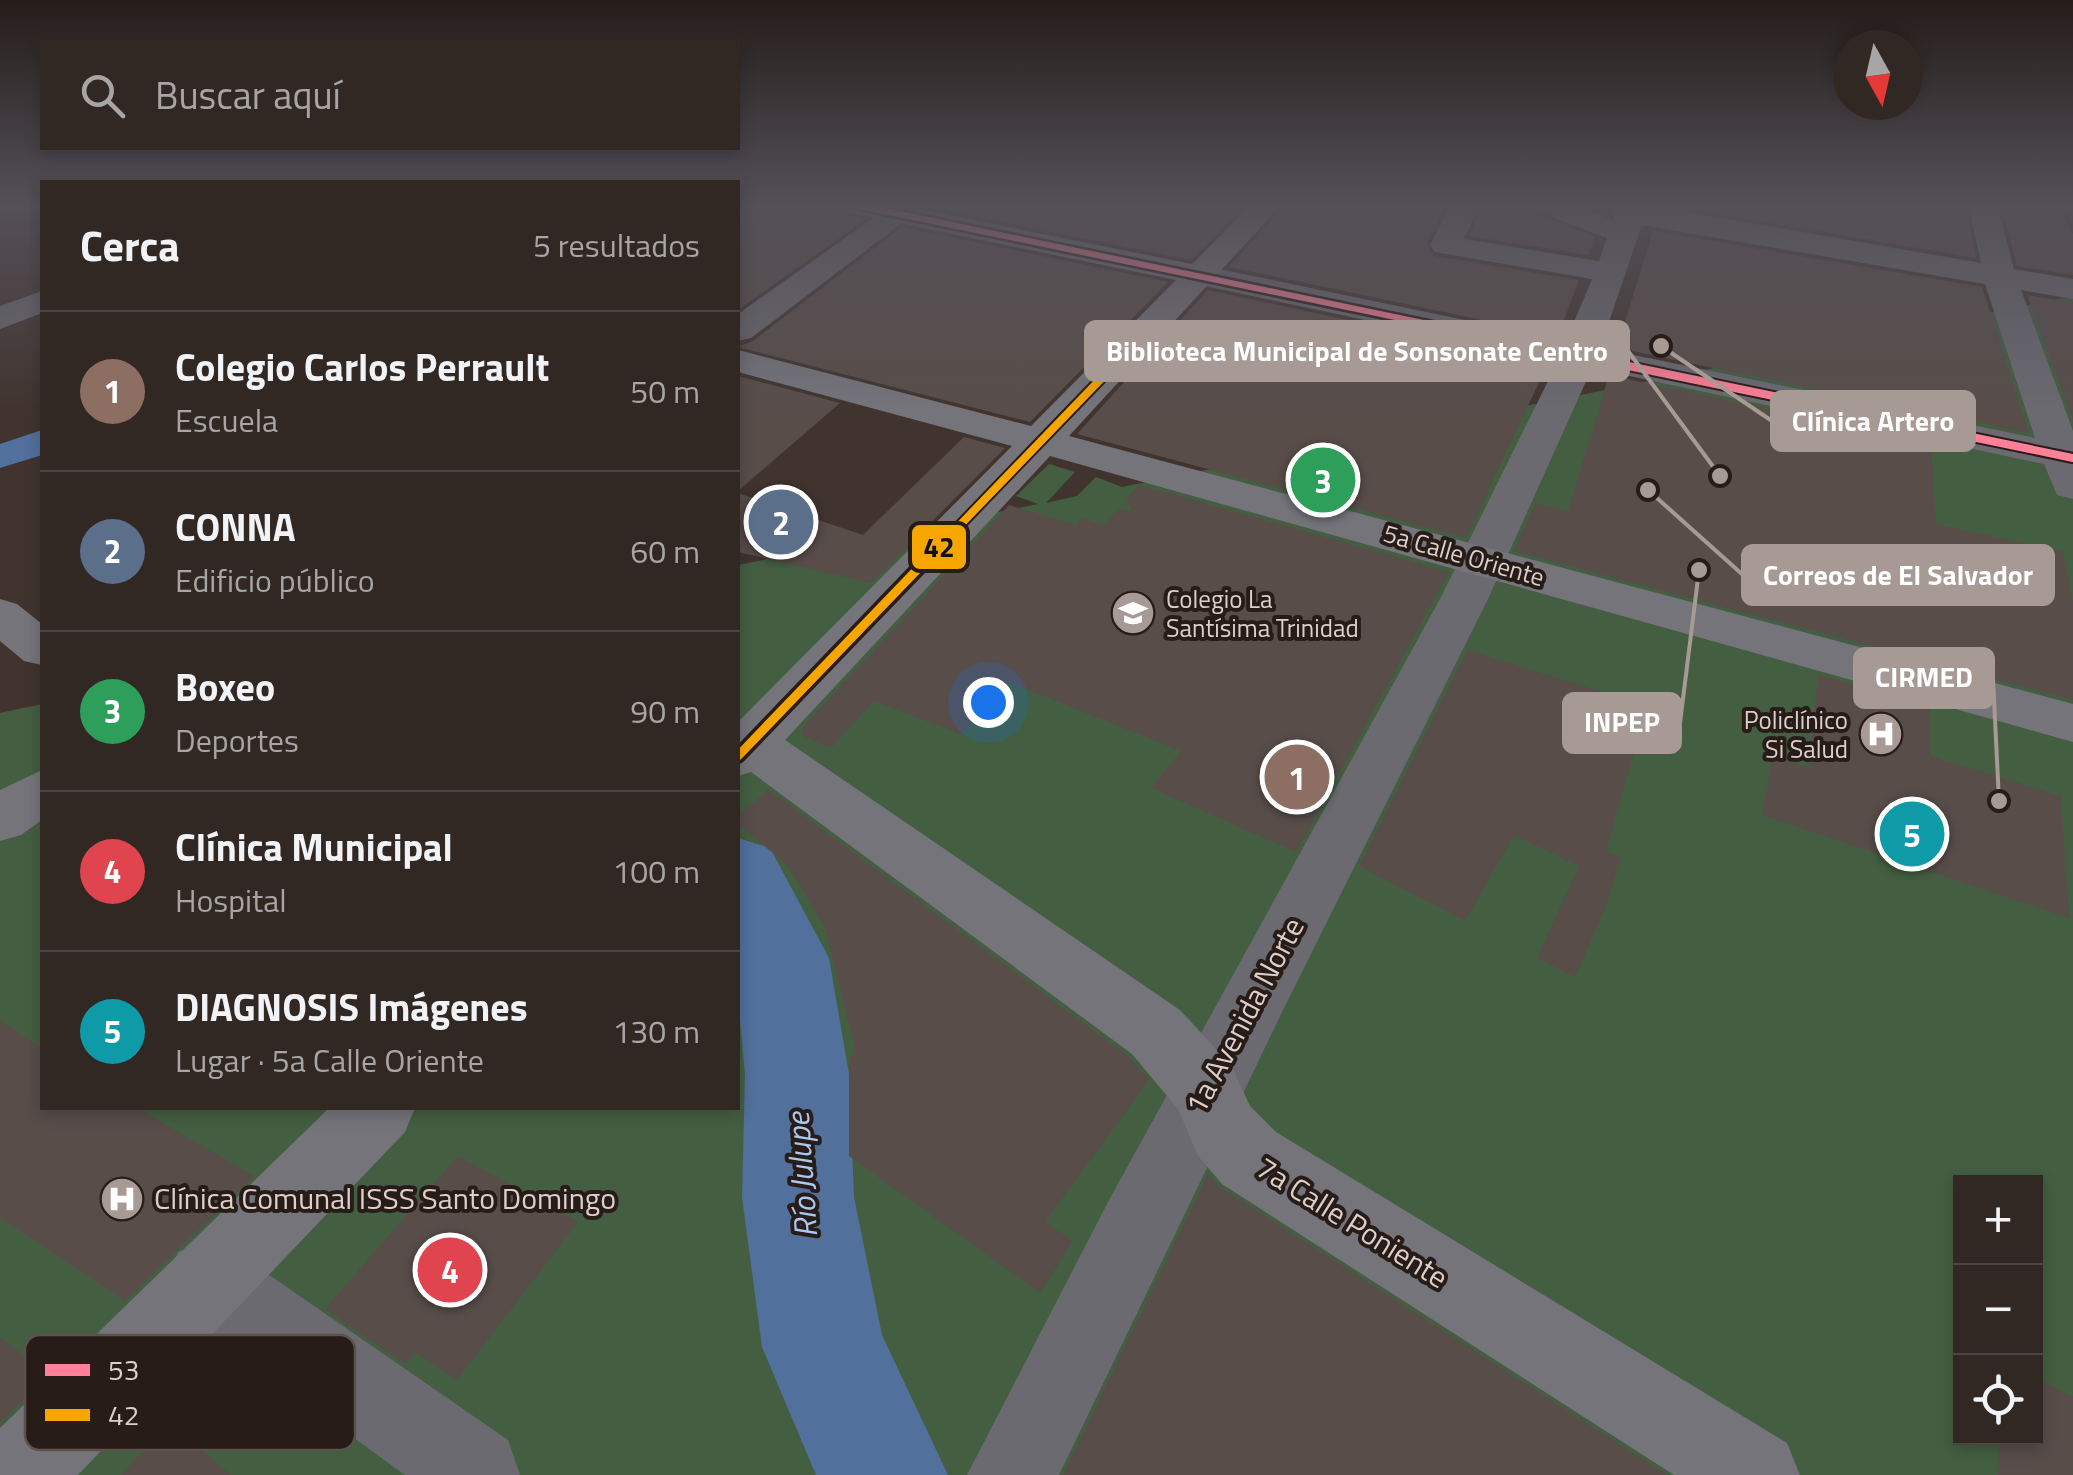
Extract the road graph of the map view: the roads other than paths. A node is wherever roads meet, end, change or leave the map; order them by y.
1 (1613, 272) edge
2 (816, 273) edge
3 (1190, 273) edge
4 (1202, 273) edge
5 (1970, 273) edge
6 (1999, 273) edge
7 (1200, 275) junction
8 (2000, 278) junction
9 (2073, 289) edge
10 (40, 302) edge
11 (0, 318) edge
12 (740, 329) edge
13 (1582, 356) junction
14 (740, 362) edge
15 (1044, 441) junction
16 (2068, 457) edge
17 (2073, 494) edge
18 (1485, 560) junction
19 (0, 615) edge
20 (40, 647) edge
21 (2073, 723) edge
22 (745, 750) edge
23 (40, 792) edge
24 (0, 819) edge
25 (1206, 1088) junction
26 (377, 1110) edge
27 (208, 1281) junction
28 (155, 1335) edge
29 (284, 1335) edge
30 (355, 1386) edge
31 (41, 1450) edge
32 (476, 1472) dead end
33 (16, 1475) edge
34 (1012, 1475) edge
35 (1755, 1475) edge

1 - 13 street, 1a Avenida Norte
2 - 12 street
3 - 7 main road
4 - 7 main road
5 - 8 street
6 - 8 street
7 - 13 street
7 - 15 main road
8 - 9 street
8 - 16 street
10 - 11 street
13 - 16 street
13 - 18 street, 1a Avenida Norte
14 - 15 main road, 5a Calle Oriente
15 - 18 main road, 5a Calle Oriente
15 - 22 main road
16 - 17 street
18 - 21 main road, 5a Calle Oriente
18 - 25 street, 1a Avenida Norte
19 - 20 main road
22 - 25 main road, 7a Calle Poniente
23 - 24 main road
25 - 34 street, 1a Avenida Norte
25 - 35 main road, 7a Calle Poniente
26 - 27 main road
27 - 28 main road
27 - 29 street
30 - 32 street
31 - 33 main road

